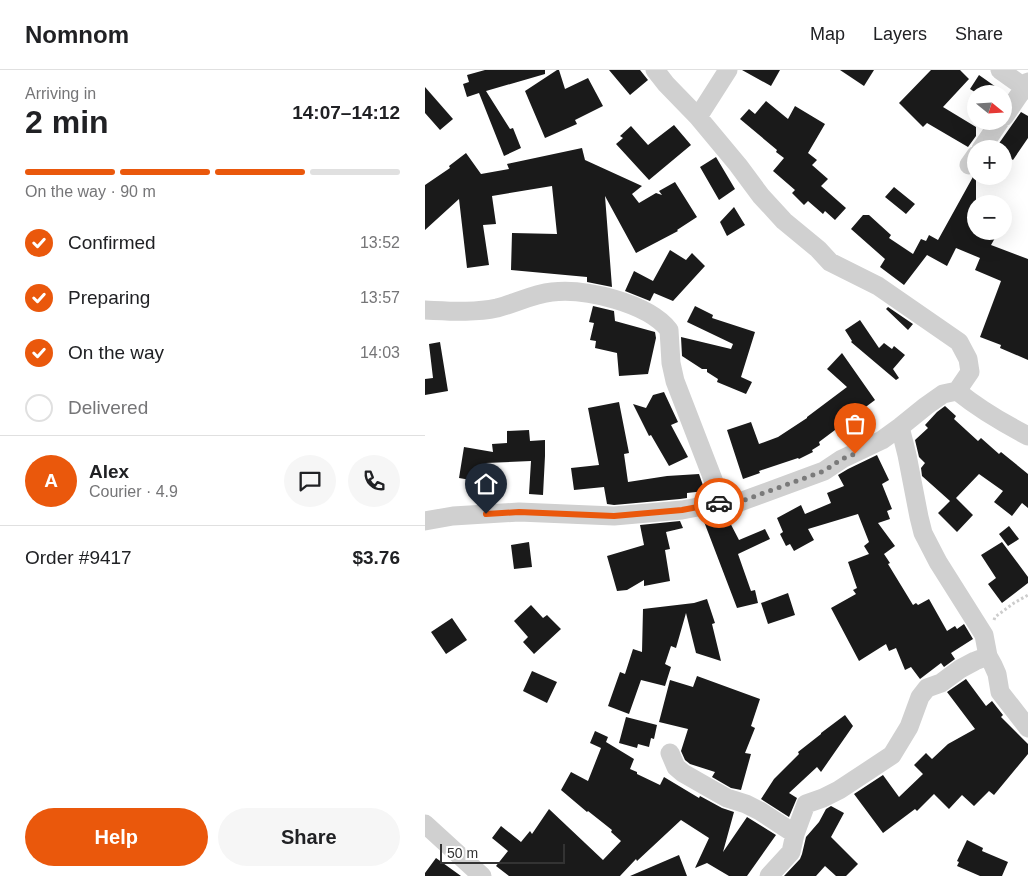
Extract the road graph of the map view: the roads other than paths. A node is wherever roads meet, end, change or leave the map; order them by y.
1 (655, 70) edge
2 (727, 70) edge
3 (1000, 70) edge
4 (1027, 87) edge
5 (1013, 105) edge
6 (698, 116) junction
7 (425, 310) edge
8 (957, 391) junction
9 (900, 427) junction
10 (1028, 436) edge
11 (724, 502) junction
12 (425, 521) edge
13 (988, 656) junction
14 (1028, 728) edge
15 (670, 753) dead end
16 (425, 824) edge
17 (795, 834) junction
18 (482, 876) edge
19 (769, 876) edge

1 - 6 street
2 - 6 street
3 - 4 street
4 - 5 street
6 - 8 street
7 - 11 street
8 - 9 street
8 - 10 street
9 - 11 street
9 - 13 street
11 - 12 street
13 - 14 street
13 - 17 street
15 - 17 street
16 - 18 street
17 - 19 street

